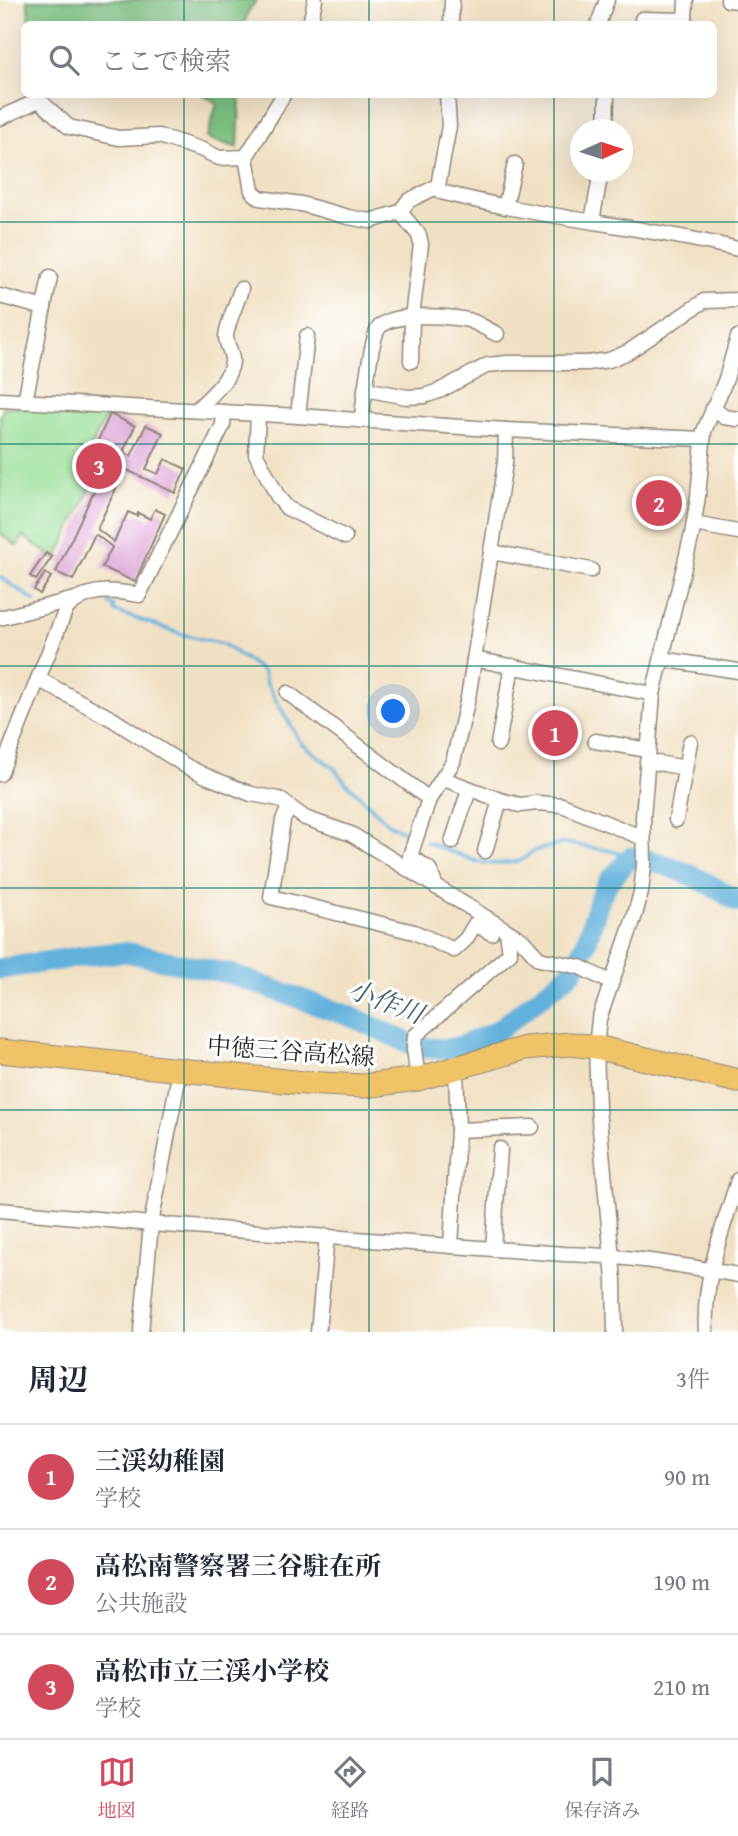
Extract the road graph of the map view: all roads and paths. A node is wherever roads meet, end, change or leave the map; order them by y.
1 (315, 0) edge
2 (452, 0) edge
3 (607, 0) edge
4 (686, 0) edge
5 (728, 0) edge
6 (738, 1) edge
7 (311, 21) edge
8 (451, 21) edge
9 (599, 21) edge
10 (642, 21) edge
11 (282, 98) edge
12 (447, 98) edge
13 (607, 98) edge
14 (0, 118) edge
15 (606, 119) edge
16 (246, 157) junction
17 (515, 164) dead end
18 (599, 182) edge
19 (438, 186) junction
20 (505, 207) junction
21 (400, 212) junction
22 (592, 221) junction
23 (738, 249) edge
24 (50, 277) dead end
25 (241, 289) dead end
26 (0, 296) edge
27 (738, 300) edge
28 (44, 308) junction
29 (412, 317) junction
30 (498, 334) dead end
31 (307, 336) dead end
32 (738, 337) edge
33 (411, 361) dead end
34 (365, 389) junction
35 (0, 400) edge
36 (25, 401) junction
37 (713, 408) junction
38 (196, 410) junction
39 (224, 412) junction
40 (258, 415) junction
41 (298, 416) junction
42 (738, 419) edge
43 (362, 420) junction
44 (506, 430) junction
45 (703, 439) junction
46 (694, 524) junction
47 (738, 531) edge
48 (345, 537) dead end
49 (491, 552) junction
50 (591, 570) dead end
51 (75, 599) junction
52 (0, 618) edge
53 (474, 659) junction
54 (662, 659) junction
55 (512, 666) junction
56 (738, 671) edge
57 (38, 679) junction
58 (288, 693) dead end
59 (653, 694) junction
60 (595, 741) dead end
61 (690, 742) dead end
62 (498, 744) dead end
63 (648, 756) junction
64 (685, 768) junction
65 (0, 774) edge
66 (444, 779) junction
67 (469, 790) junction
68 (429, 799) junction
69 (500, 800) junction
70 (289, 808) junction
71 (676, 820) dead end
72 (452, 842) dead end
73 (485, 850) dead end
74 (644, 852) junction
75 (436, 887) junction
76 (507, 931) junction
77 (610, 982) junction
78 (596, 1047) junction
79 (0, 1051) edge
80 (456, 1068) junction
81 (180, 1069) junction
82 (418, 1079) junction
83 (738, 1081) edge
84 (532, 1127) dead end
85 (458, 1130) junction
86 (500, 1149) dead end
87 (738, 1180) edge
88 (0, 1210) edge
89 (151, 1224) junction
90 (327, 1236) junction
91 (451, 1246) junction
92 (493, 1249) junction
93 (611, 1255) junction
94 (710, 1270) junction
95 (738, 1275) edge
96 (141, 1332) edge
97 (318, 1332) edge
98 (615, 1332) edge
99 (706, 1332) edge

1 - 7 street
2 - 8 street
3 - 9 street
4 - 10 street
5 - 6 street
11 - 16 street
12 - 19 street
13 - 15 street
14 - 16 street
16 - 21 street
17 - 20 street
18 - 22 street
19 - 20 street
19 - 21 street
20 - 22 street
21 - 29 street
22 - 23 street
24 - 28 street
25 - 38 street
26 - 28 street
27 - 34 street
28 - 36 street
29 - 30 street
29 - 33 street
29 - 34 street
31 - 41 street
32 - 37 street
34 - 43 street
35 - 36 street
36 - 38 street
37 - 42 street
37 - 45 street
38 - 39 street
39 - 40 street
39 - 51 street
40 - 41 street
40 - 48 street
41 - 43 street
43 - 44 street
44 - 45 street
44 - 49 street
45 - 46 street
46 - 47 street
46 - 54 street
49 - 50 street
49 - 53 street
51 - 52 street
51 - 57 street
53 - 55 street
53 - 66 street
54 - 56 street
54 - 59 street
55 - 59 street
55 - 62 street
57 - 65 street
57 - 70 street
58 - 68 street
59 - 63 street
60 - 63 street
61 - 64 street
63 - 64 street
63 - 74 street
64 - 71 street
66 - 67 street
66 - 68 street
67 - 69 street
67 - 72 street
68 - 75 street
69 - 73 street
69 - 74 street
70 - 75 street
70 - 76 street
74 - 77 street
75 - 76 street
76 - 77 street
76 - 82 street
77 - 78 street
78 - 80 main road, 中徳三谷高松線
78 - 83 main road, 中徳三谷高松線
78 - 93 street
79 - 81 main road, 中徳三谷高松線
80 - 82 main road, 中徳三谷高松線
80 - 85 street
81 - 82 main road, 中徳三谷高松線
81 - 89 street
84 - 85 street
85 - 91 street
86 - 92 street
87 - 94 street
88 - 89 street
89 - 90 street
89 - 96 street
90 - 91 street
90 - 97 street
91 - 92 street
92 - 93 street
93 - 94 street
93 - 98 street
94 - 95 street
94 - 99 street

